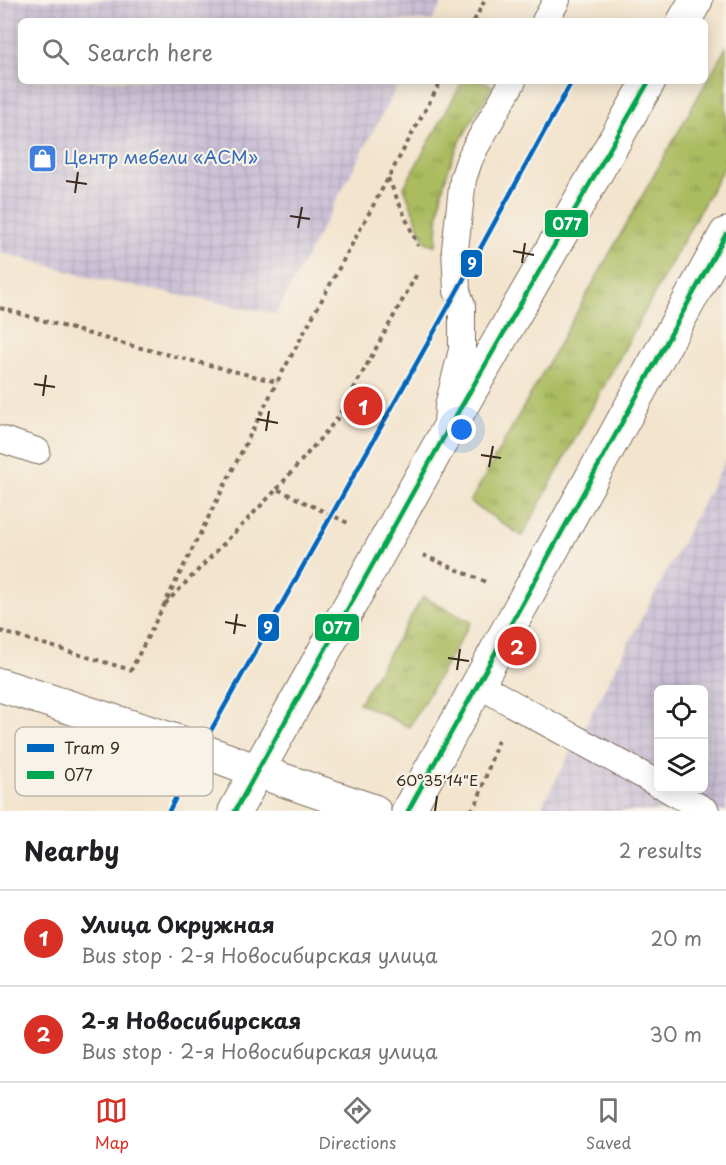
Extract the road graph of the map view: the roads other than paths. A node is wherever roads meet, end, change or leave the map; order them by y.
1 (557, 0) edge
2 (696, 0) edge
3 (547, 18) edge
4 (686, 18) edge
5 (511, 84) edge
6 (647, 84) edge
7 (726, 234) edge
8 (446, 433) junction
9 (0, 439) edge
10 (37, 452) dead end
11 (478, 684) junction
12 (0, 685) edge
13 (132, 727) edge
14 (213, 755) edge
15 (257, 771) junction
16 (654, 782) edge
17 (673, 793) edge
18 (235, 811) edge
19 (374, 811) edge
20 (408, 811) edge
21 (706, 811) edge

1 - 3 lane
2 - 4 main road
5 - 8 lane
6 - 8 main road
7 - 11 main road
8 - 15 main road
9 - 10 lane
11 - 16 lane
11 - 20 main road
12 - 13 main road
14 - 15 main road
15 - 18 main road
15 - 19 main road
17 - 21 lane

